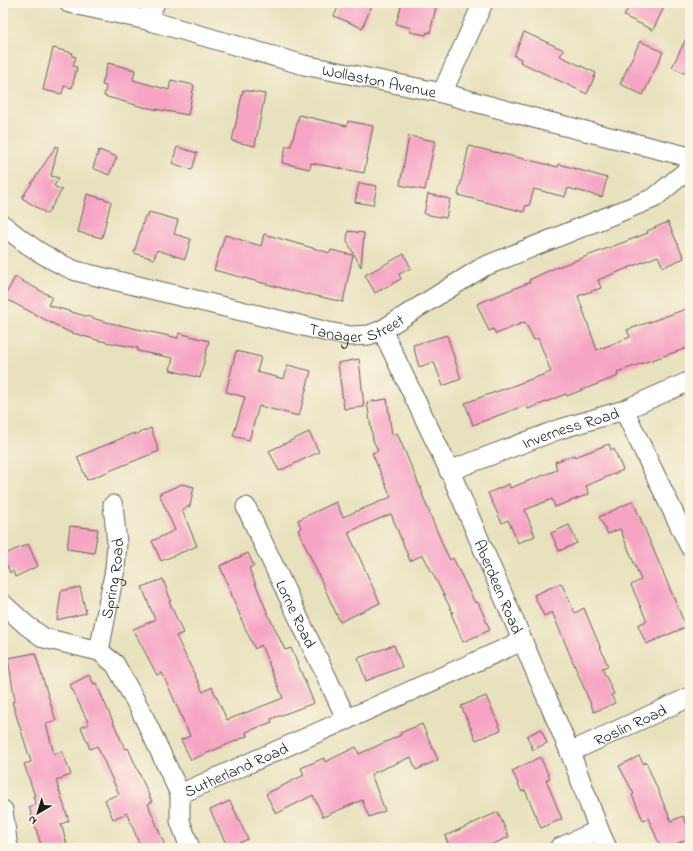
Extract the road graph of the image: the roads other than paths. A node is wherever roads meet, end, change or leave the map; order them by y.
1 (69, 3) edge
2 (154, 3) edge
3 (483, 3) edge
4 (146, 20) junction
5 (442, 93) junction
6 (690, 157) edge
7 (690, 168) edge
8 (3, 225) edge
9 (382, 330) junction
10 (690, 381) edge
11 (624, 410) junction
12 (449, 471) junction
13 (113, 505) dead end
14 (246, 507) dead end
15 (690, 547) edge
16 (3, 604) edge
17 (522, 642) junction
18 (99, 651) junction
19 (690, 697) edge
20 (347, 720) junction
21 (570, 752) junction
22 (180, 794) junction
23 (3, 810) edge
24 (599, 830) junction
25 (6, 841) edge
26 (190, 848) edge
27 (559, 848) edge
28 (607, 848) edge

1 - 4 street, Wollaston Avenue
2 - 4 street
3 - 5 street
4 - 5 street, Wollaston Avenue
5 - 6 street, Wollaston Avenue
7 - 9 street, Tanager Street
8 - 9 street, Tanager Street
9 - 12 street, Aberdeen Road
10 - 11 street, Inverness Road
11 - 12 street, Inverness Road
11 - 15 street
12 - 17 street, Aberdeen Road
13 - 18 street, Spring Road
14 - 20 street, Lorne Road
16 - 18 street, Sutherland Road
17 - 20 street, Sutherland Road
17 - 21 street, Aberdeen Road
18 - 22 street, Sutherland Road
19 - 21 street, Roslin Road
20 - 22 street, Sutherland Road
21 - 24 street, Aberdeen Road
22 - 26 street
23 - 25 street
24 - 27 street
24 - 28 street, Aberdeen Road

